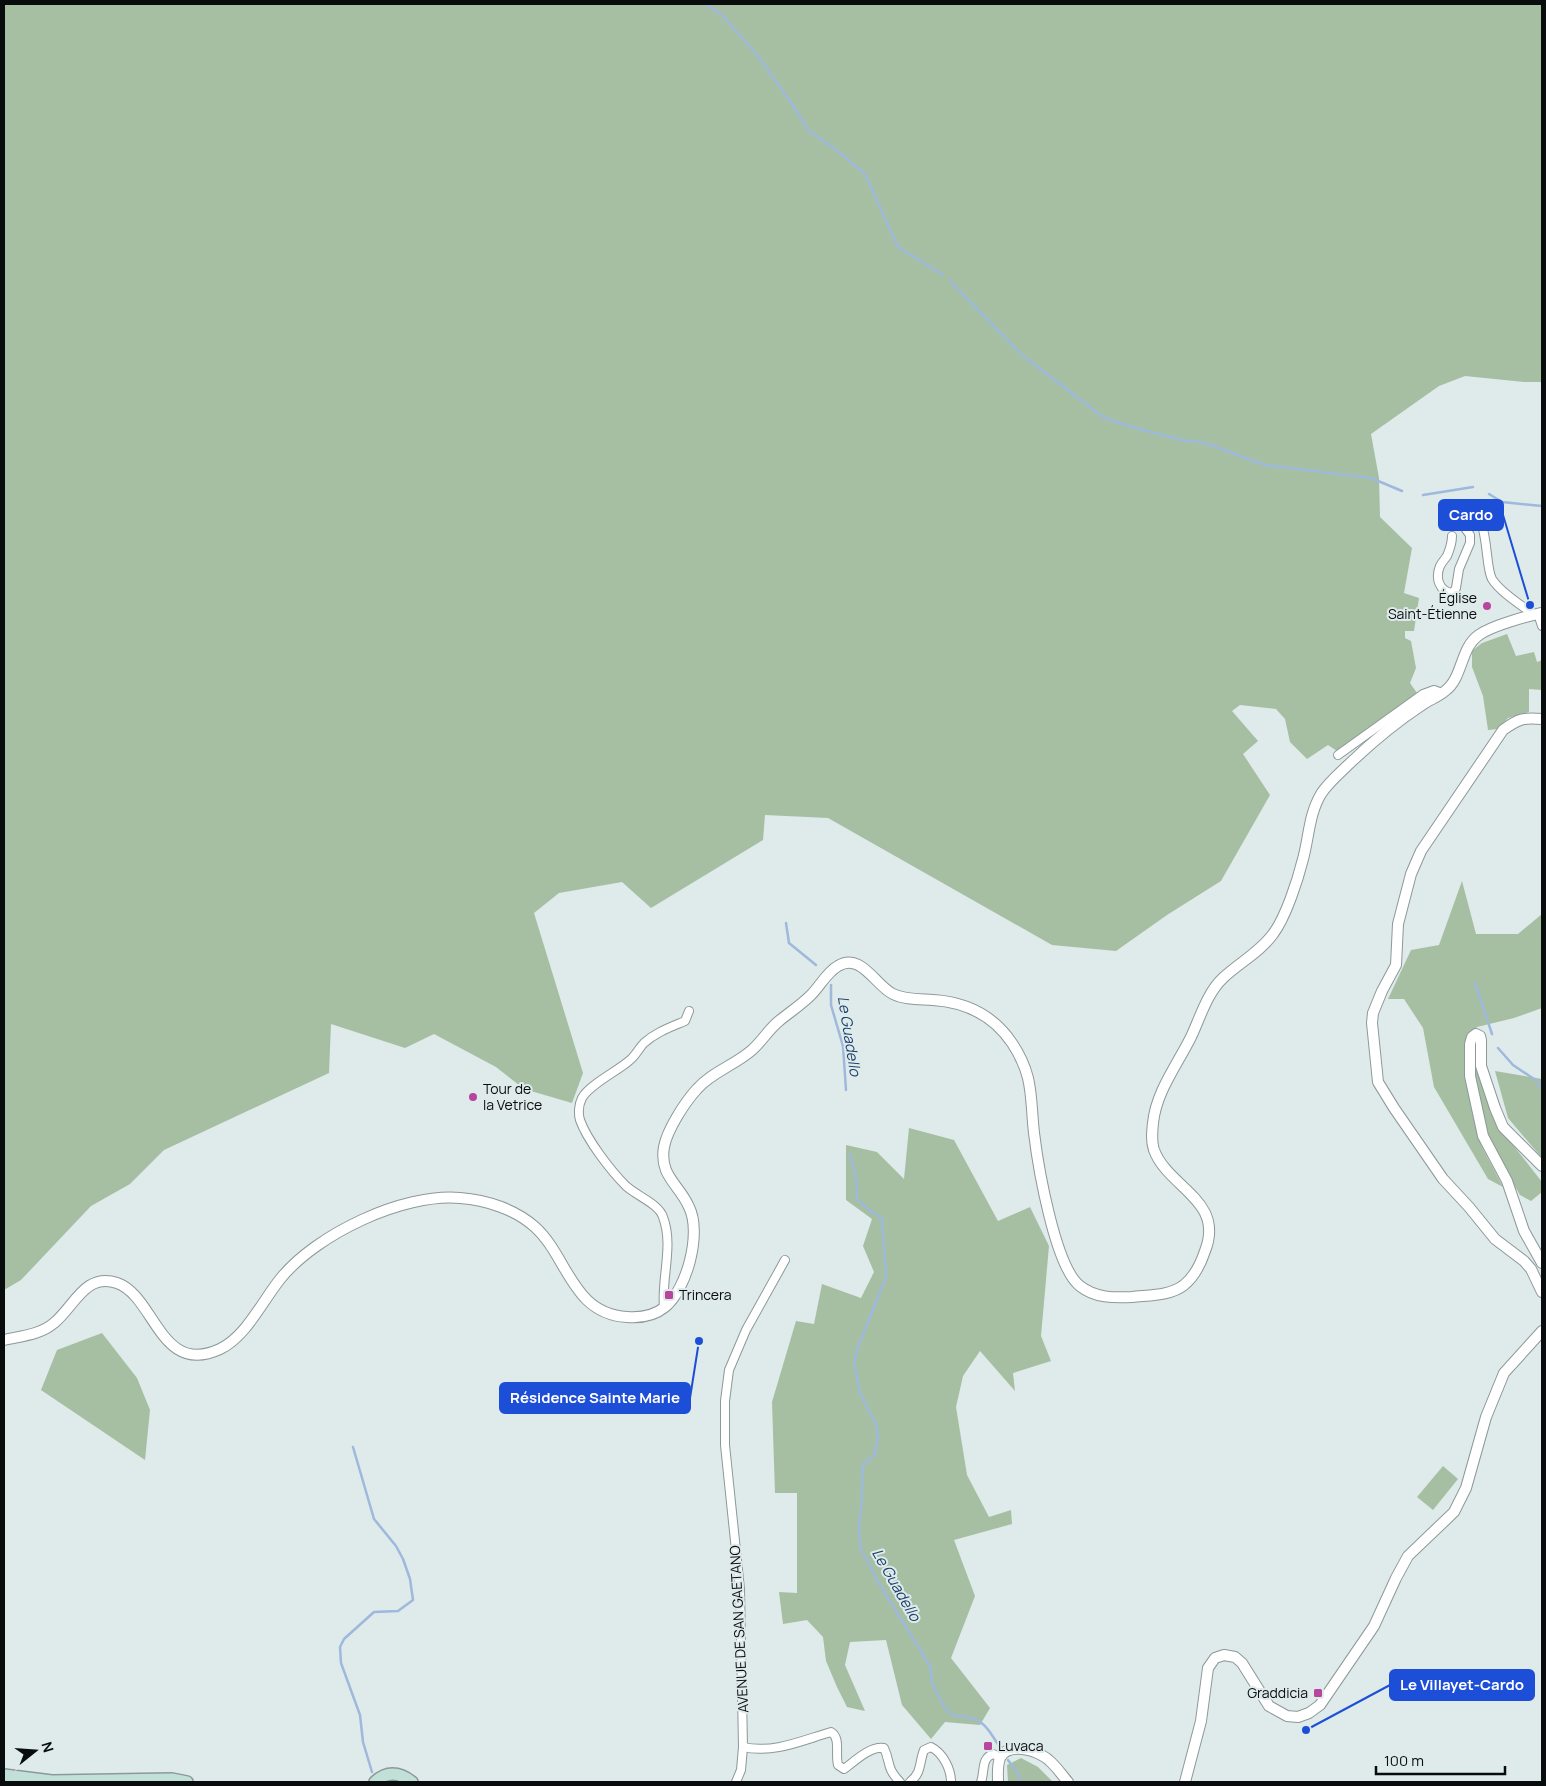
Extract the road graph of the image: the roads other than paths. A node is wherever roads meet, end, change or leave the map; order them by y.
1 (1452, 536) dead end
2 (1538, 614) edge
3 (1542, 626) edge
4 (1442, 693) junction
5 (1542, 719) edge
6 (1338, 755) dead end
7 (689, 1011) dead end
8 (1542, 1166) edge
9 (785, 1260) dead end
10 (1542, 1263) edge
11 (1542, 1292) edge
12 (664, 1308) junction
13 (1542, 1331) edge
14 (4, 1340) edge
15 (744, 1747) junction
16 (1000, 1757) junction
17 (4, 1775) edge
18 (186, 1782) edge
19 (375, 1782) edge
20 (412, 1782) edge
21 (736, 1782) edge
22 (900, 1782) edge
23 (910, 1782) edge
24 (951, 1782) edge
25 (981, 1782) edge
26 (998, 1782) edge
27 (1068, 1782) edge
28 (1184, 1782) edge

1 - 2 street
2 - 3 street
2 - 4 street
4 - 6 street
4 - 12 street
5 - 11 street
7 - 12 street
8 - 10 street
9 - 15 street, AVENUE DE SAN GAETANO
12 - 14 street
13 - 28 street
15 - 21 street, AVENUE DE SAN GAETANO
15 - 22 street
16 - 25 street
16 - 26 street
16 - 27 street
17 - 18 main road
19 - 20 main road
23 - 24 street

